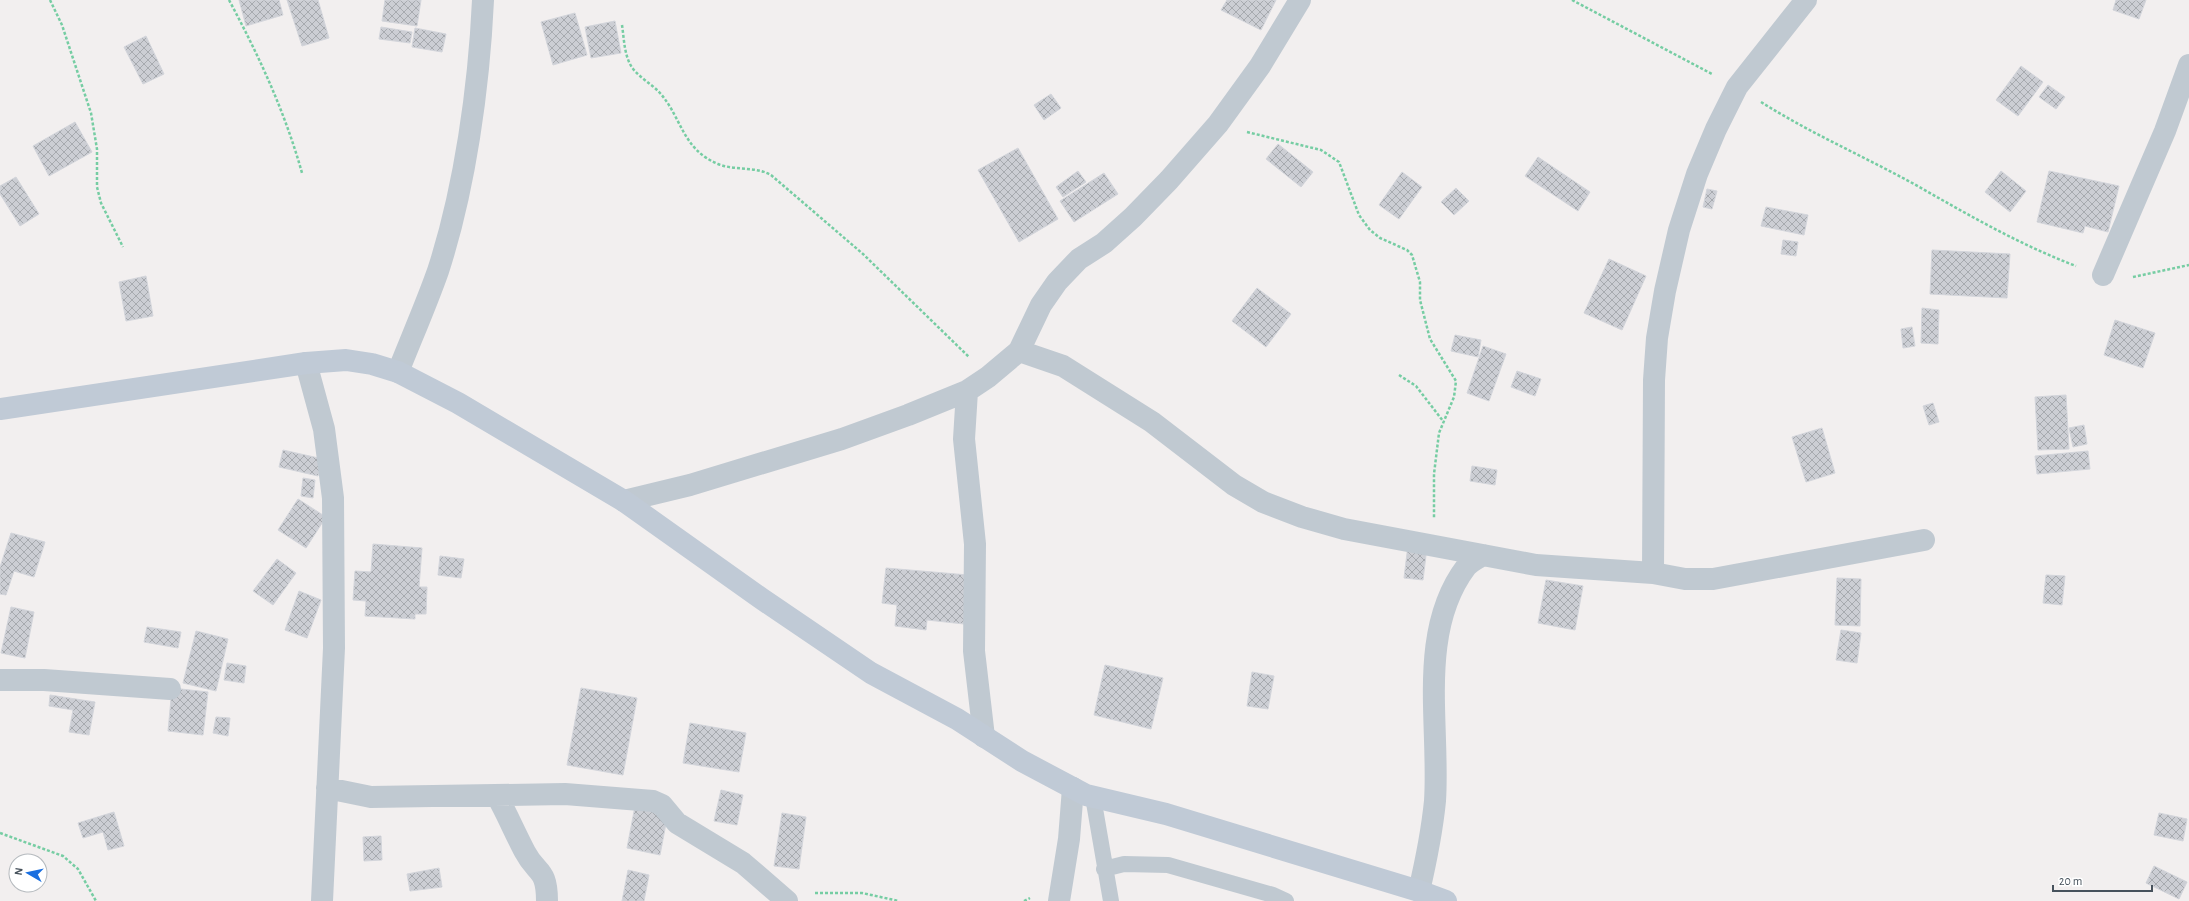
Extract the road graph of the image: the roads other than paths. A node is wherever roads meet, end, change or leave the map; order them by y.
1 (483, 0) edge
2 (1300, 0) edge
3 (1806, 0) edge
4 (2189, 65) edge
5 (2103, 274) road end
6 (1019, 351) junction
7 (306, 363) junction
8 (398, 372) junction
9 (967, 391) junction
10 (0, 409) edge
11 (624, 500) junction
12 (1924, 540) dead end
13 (1483, 555) junction
14 (1653, 573) junction
15 (0, 680) edge
16 (170, 689) dead end
17 (984, 737) junction
18 (327, 788) junction
19 (1073, 788) junction
20 (497, 796) junction
21 (1093, 797) junction
22 (1104, 869) junction
23 (1419, 891) junction
24 (784, 897) edge
25 (322, 901) edge
26 (547, 901) edge
27 (1059, 901) edge
28 (1112, 901) edge
29 (1286, 901) edge
30 (1446, 901) edge

1 - 8 street
2 - 6 street
3 - 14 street
4 - 5 street
6 - 9 street
6 - 13 street
7 - 8 street
7 - 10 street
7 - 18 street
8 - 11 street
9 - 11 street
9 - 17 street
11 - 17 street
12 - 14 street
13 - 14 street
13 - 23 street
15 - 16 street
17 - 19 street
18 - 20 street
18 - 25 street
19 - 21 street
19 - 27 street
20 - 24 street
20 - 26 street
21 - 22 lane
21 - 23 street
22 - 28 lane
22 - 29 lane
23 - 30 street

